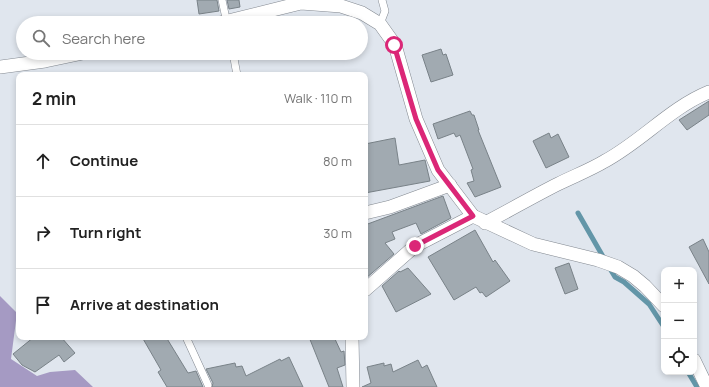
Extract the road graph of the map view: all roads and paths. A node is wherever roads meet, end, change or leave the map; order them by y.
1 (222, 0) edge
2 (382, 0) edge
3 (223, 16) edge
4 (250, 16) edge
5 (367, 16) edge
6 (368, 17) edge
7 (380, 24) junction
8 (50, 60) edge
9 (234, 60) edge
10 (0, 67) edge
11 (236, 72) edge
12 (709, 92) edge
13 (450, 186) junction
14 (368, 212) edge
15 (473, 216) junction
16 (486, 222) junction
17 (368, 287) edge
18 (661, 303) edge
19 (187, 340) edge
20 (352, 340) edge
21 (697, 366) edge
22 (208, 385) dead end
23 (353, 387) edge
24 (708, 387) edge

1 - 3 lane
2 - 7 lane
4 - 5 street
6 - 7 street
7 - 13 street
8 - 10 street
9 - 11 lane
12 - 16 street
13 - 14 street
13 - 15 street
15 - 16 street
15 - 17 street
16 - 18 street
19 - 22 lane
20 - 23 street
21 - 24 street

